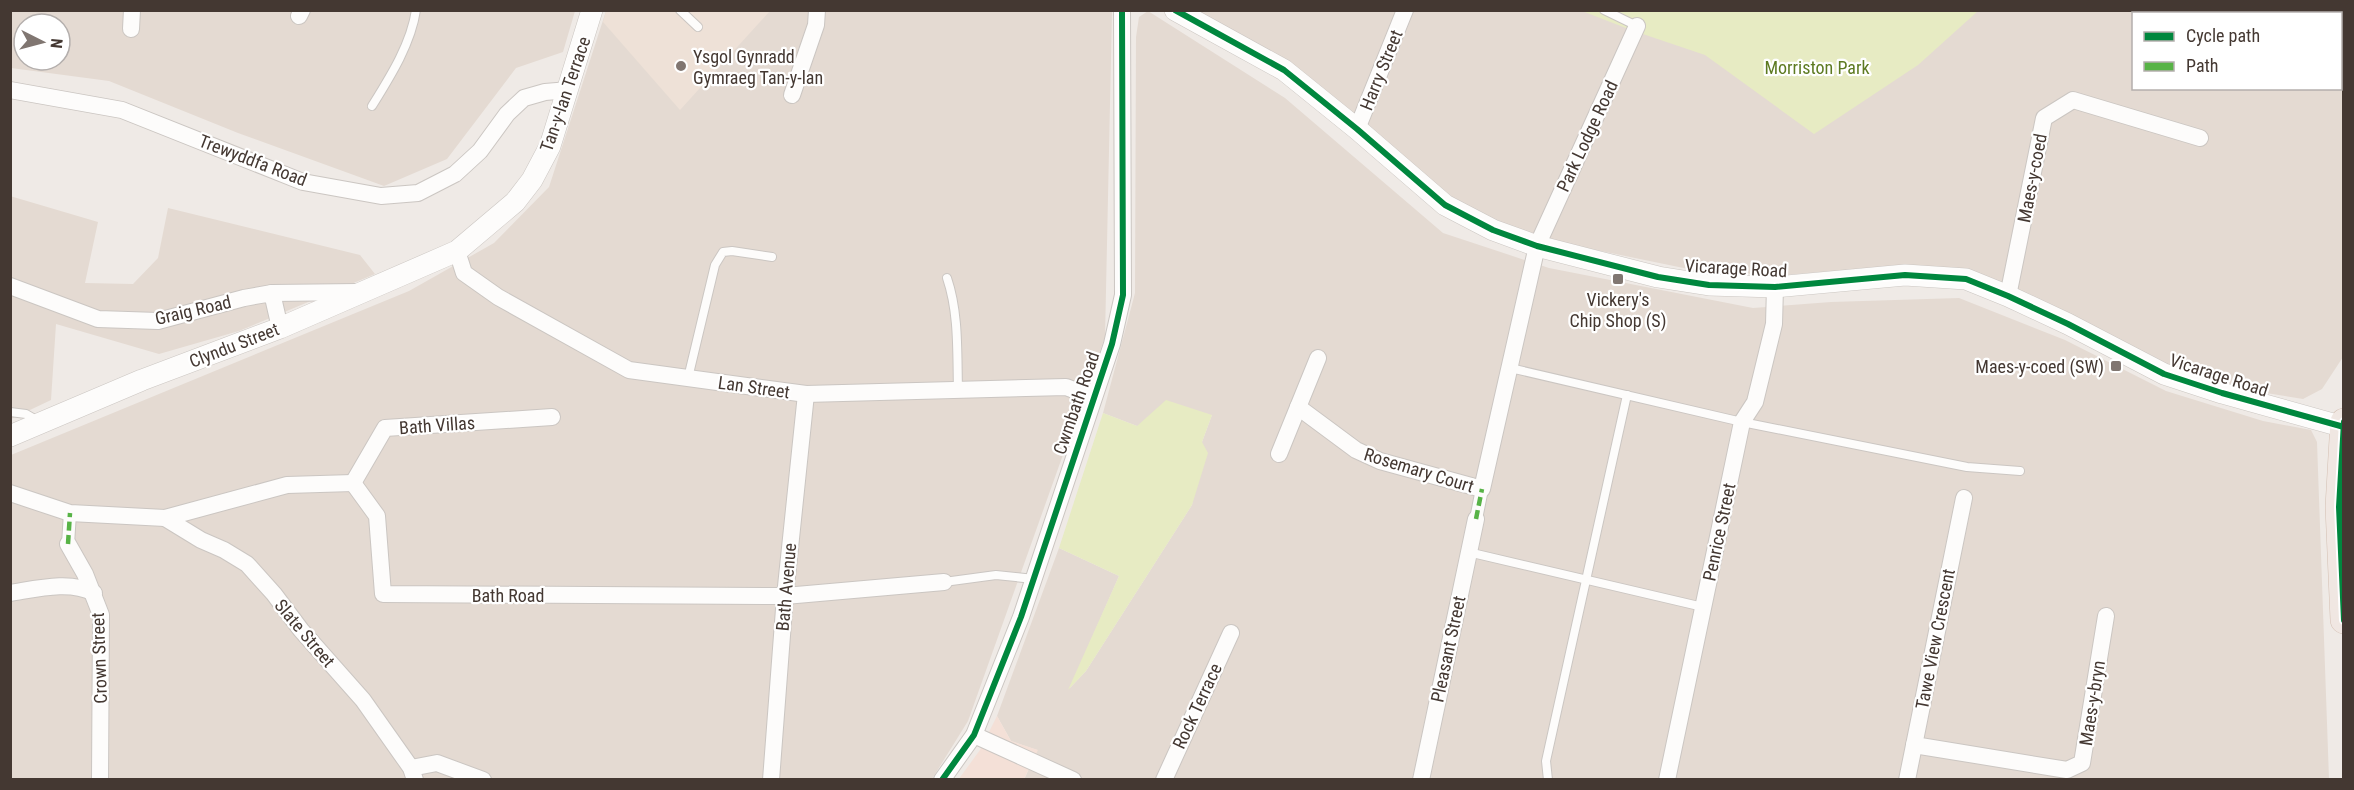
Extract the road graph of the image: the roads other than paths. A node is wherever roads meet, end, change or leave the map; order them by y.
1 (132, 10) edge
2 (416, 10) edge
3 (592, 10) edge
4 (680, 10) edge
5 (817, 10) edge
6 (1122, 10) edge
7 (1175, 10) edge
8 (1405, 10) edge
9 (1604, 10) edge
10 (1637, 26) joint
11 (698, 27) dead end
12 (130, 28) dead end
13 (10, 90) edge
14 (569, 90) junction
15 (792, 95) dead end
16 (372, 106) dead end
17 (1357, 129) junction
18 (2200, 138) dead end
19 (1537, 246) junction
20 (457, 251) junction
21 (771, 257) dead end
22 (948, 278) dead end
23 (10, 286) edge
24 (1776, 287) junction
25 (362, 292) junction
26 (272, 293) junction
27 (2008, 296) junction
28 (280, 328) junction
29 (1318, 358) dead end
30 (1510, 368) junction
31 (688, 378) junction
32 (958, 390) junction
33 (806, 394) junction
34 (1627, 395) junction
35 (1093, 397) junction
36 (1298, 407) junction
37 (10, 412) edge
38 (552, 417) dead end
39 (1742, 422) junction
40 (41, 423) junction
41 (2343, 425) edge
42 (10, 436) edge
43 (1278, 454) dead end
44 (2020, 471) dead end
45 (352, 483) junction
46 (1482, 489) junction
47 (10, 493) edge
48 (1964, 498) dead end
49 (70, 513) junction
50 (165, 518) junction
51 (1476, 519) joint
52 (68, 544) joint
53 (1468, 552) junction
54 (1034, 579) junction
55 (1587, 580) junction
56 (944, 582) joint
57 (10, 593) edge
58 (94, 593) junction
59 (785, 596) junction
60 (1703, 607) junction
61 (2106, 616) dead end
62 (2343, 620) edge
63 (1231, 633) dead end
64 (974, 735) junction
65 (1914, 745) junction
66 (413, 774) edge
67 (100, 780) edge
68 (483, 780) edge
69 (771, 780) edge
70 (942, 780) edge
71 (1073, 780) edge
72 (1164, 780) edge
73 (1421, 780) edge
74 (1548, 780) edge
75 (1667, 780) edge
76 (1907, 780) edge

1 - 12 street
2 - 16 lane
3 - 14 street, Tan-y-lan Terrace
4 - 11 lane
5 - 15 street
6 - 35 street, Cwmbath Road
7 - 17 street, Vicarage Road
8 - 17 street, Harry Street
9 - 10 lane
10 - 19 street, Park Lodge Road
13 - 14 street, Trewyddfa Road
14 - 20 street, Tan-y-lan Terrace
17 - 19 street, Vicarage Road
18 - 27 street, Maes-y-coed
19 - 24 street, Vicarage Road
19 - 30 street
20 - 25 street, Clyndu Street
20 - 31 street, Lan Street
21 - 31 lane
22 - 32 lane
23 - 26 street, Graig Road
24 - 27 street, Vicarage Road
24 - 39 street, Penrice Street
25 - 26 street, Graig Road
25 - 28 street, Clyndu Street
26 - 28 street
27 - 41 street, Vicarage Road
28 - 40 street, Clyndu Street
29 - 36 street
30 - 34 lane
30 - 46 street
31 - 33 street, Lan Street
32 - 33 street, Lan Street
32 - 35 street, Lan Street
33 - 59 street, Bath Avenue
34 - 39 lane
34 - 55 lane
35 - 54 street, Cwmbath Road
36 - 43 street
36 - 46 street, Rosemary Court
37 - 40 lane
38 - 45 street, Bath Villas
39 - 44 lane
39 - 60 street, Penrice Street
40 - 42 street, Clyndu Street
41 - 62 main road
45 - 50 street
45 - 59 street, Bath Road
46 - 51 street
47 - 49 street
48 - 65 street, Tawe View Crescent
49 - 50 street
49 - 52 street
50 - 66 street, Slate Street
51 - 53 street, Pleasant Street
52 - 58 street, Crown Street
53 - 55 lane
53 - 73 street, Pleasant Street
54 - 56 lane
54 - 64 street, Cwmbath Road
55 - 60 lane
55 - 74 lane
56 - 59 street, Bath Road
57 - 58 street
58 - 67 street, Crown Street
59 - 69 street, Bath Avenue
60 - 75 street, Penrice Street
61 - 65 street, Maes-y-bryn
63 - 72 street, Rock Terrace
64 - 70 street, Cwmbath Road
64 - 71 street
65 - 76 street, Tawe View Crescent
66 - 68 street

